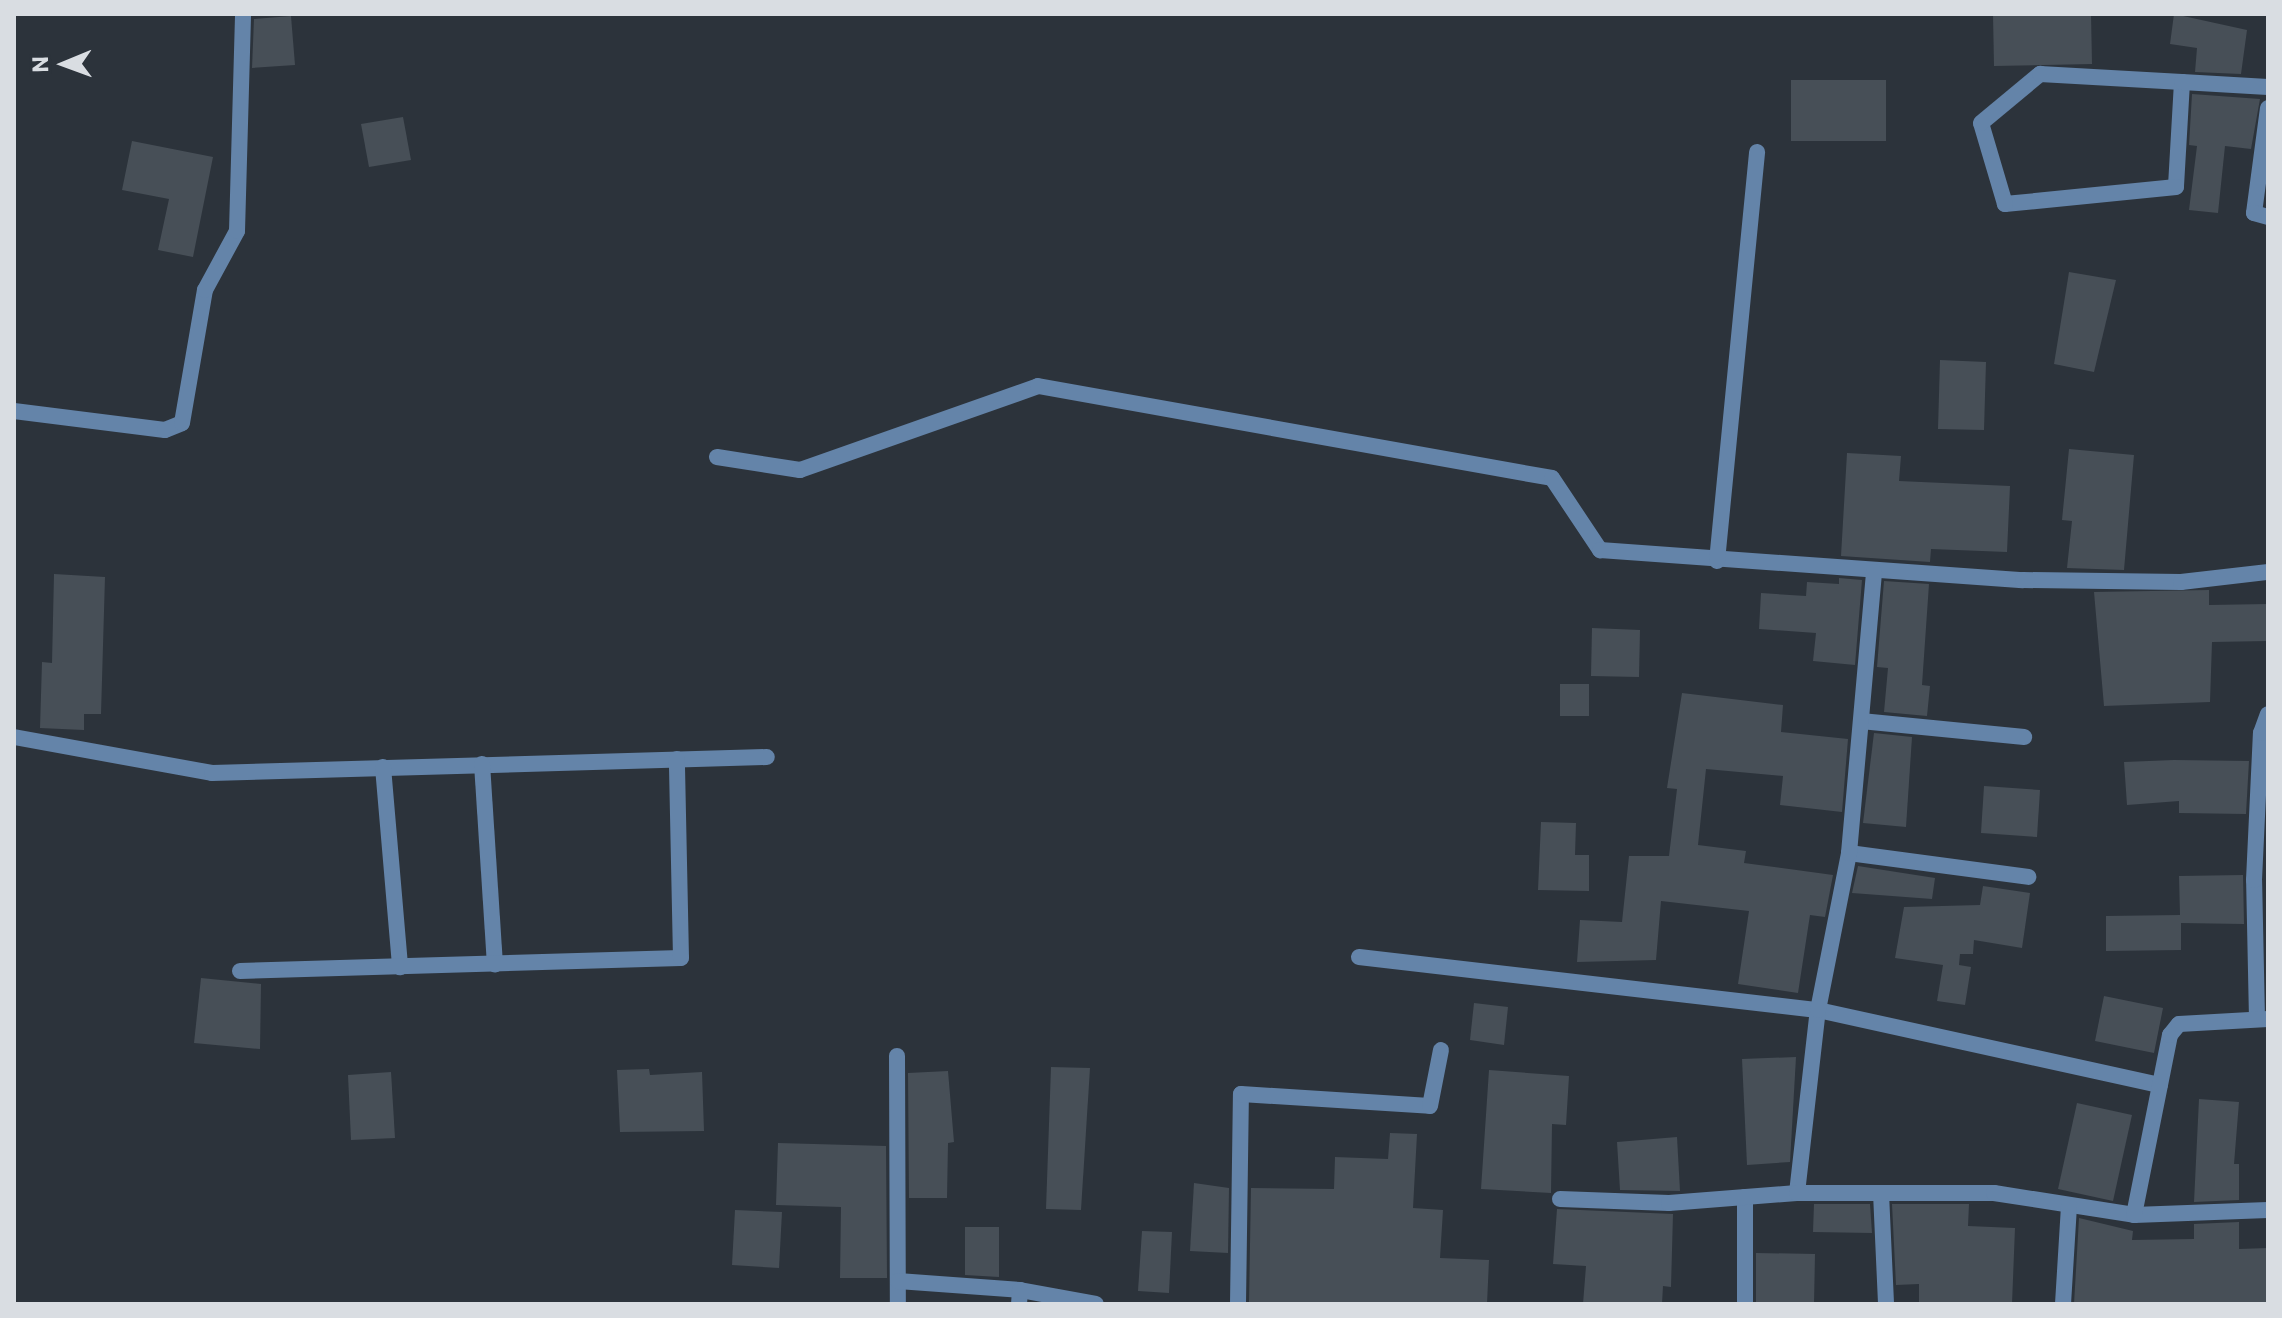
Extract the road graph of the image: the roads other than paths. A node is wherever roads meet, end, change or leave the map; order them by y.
1 (243, 14) edge
2 (2182, 82) junction
3 (2268, 87) edge
4 (2268, 108) edge
5 (1757, 152) dead end
6 (2268, 217) edge
7 (14, 411) edge
8 (717, 457) dead end
9 (1717, 561) junction
10 (1874, 572) junction
11 (2268, 572) edge
12 (2268, 714) edge
13 (1861, 721) junction
14 (14, 737) edge
15 (2024, 737) dead end
16 (767, 757) dead end
17 (677, 759) junction
18 (482, 764) junction
19 (383, 767) junction
20 (1849, 853) junction
21 (2028, 877) dead end
22 (1359, 957) dead end
23 (495, 965) junction
24 (400, 967) junction
25 (240, 971) dead end
26 (1818, 1010) junction
27 (2262, 1019) edge
28 (1441, 1050) dead end
29 (897, 1056) dead end
30 (2160, 1085) junction
31 (1797, 1193) junction
32 (1881, 1193) junction
33 (1745, 1197) junction
34 (1560, 1199) dead end
35 (2069, 1205) junction
36 (2268, 1210) edge
37 (2134, 1215) junction
38 (898, 1281) junction
39 (1020, 1297) edge
40 (898, 1304) edge
41 (1096, 1304) edge
42 (1238, 1304) edge
43 (1745, 1304) edge
44 (1886, 1304) edge
45 (2063, 1304) edge

1 - 7 street
2 - 2 street
2 - 3 street
4 - 6 street
5 - 9 street
8 - 9 street
9 - 10 street
10 - 11 street
10 - 13 street
12 - 27 street
13 - 15 street
13 - 20 street
14 - 19 street
16 - 17 street
17 - 18 street
17 - 23 street
18 - 19 street
18 - 23 street
19 - 24 street
20 - 21 street
20 - 26 street
22 - 26 street
23 - 24 street
24 - 25 street
26 - 30 street
26 - 31 street
27 - 30 street
28 - 42 street
29 - 38 street
30 - 37 street
31 - 32 street
31 - 33 street
32 - 35 street
32 - 44 street
33 - 34 street
33 - 43 street
35 - 37 street
35 - 45 street
36 - 37 street
38 - 39 street
38 - 40 street
39 - 41 street

